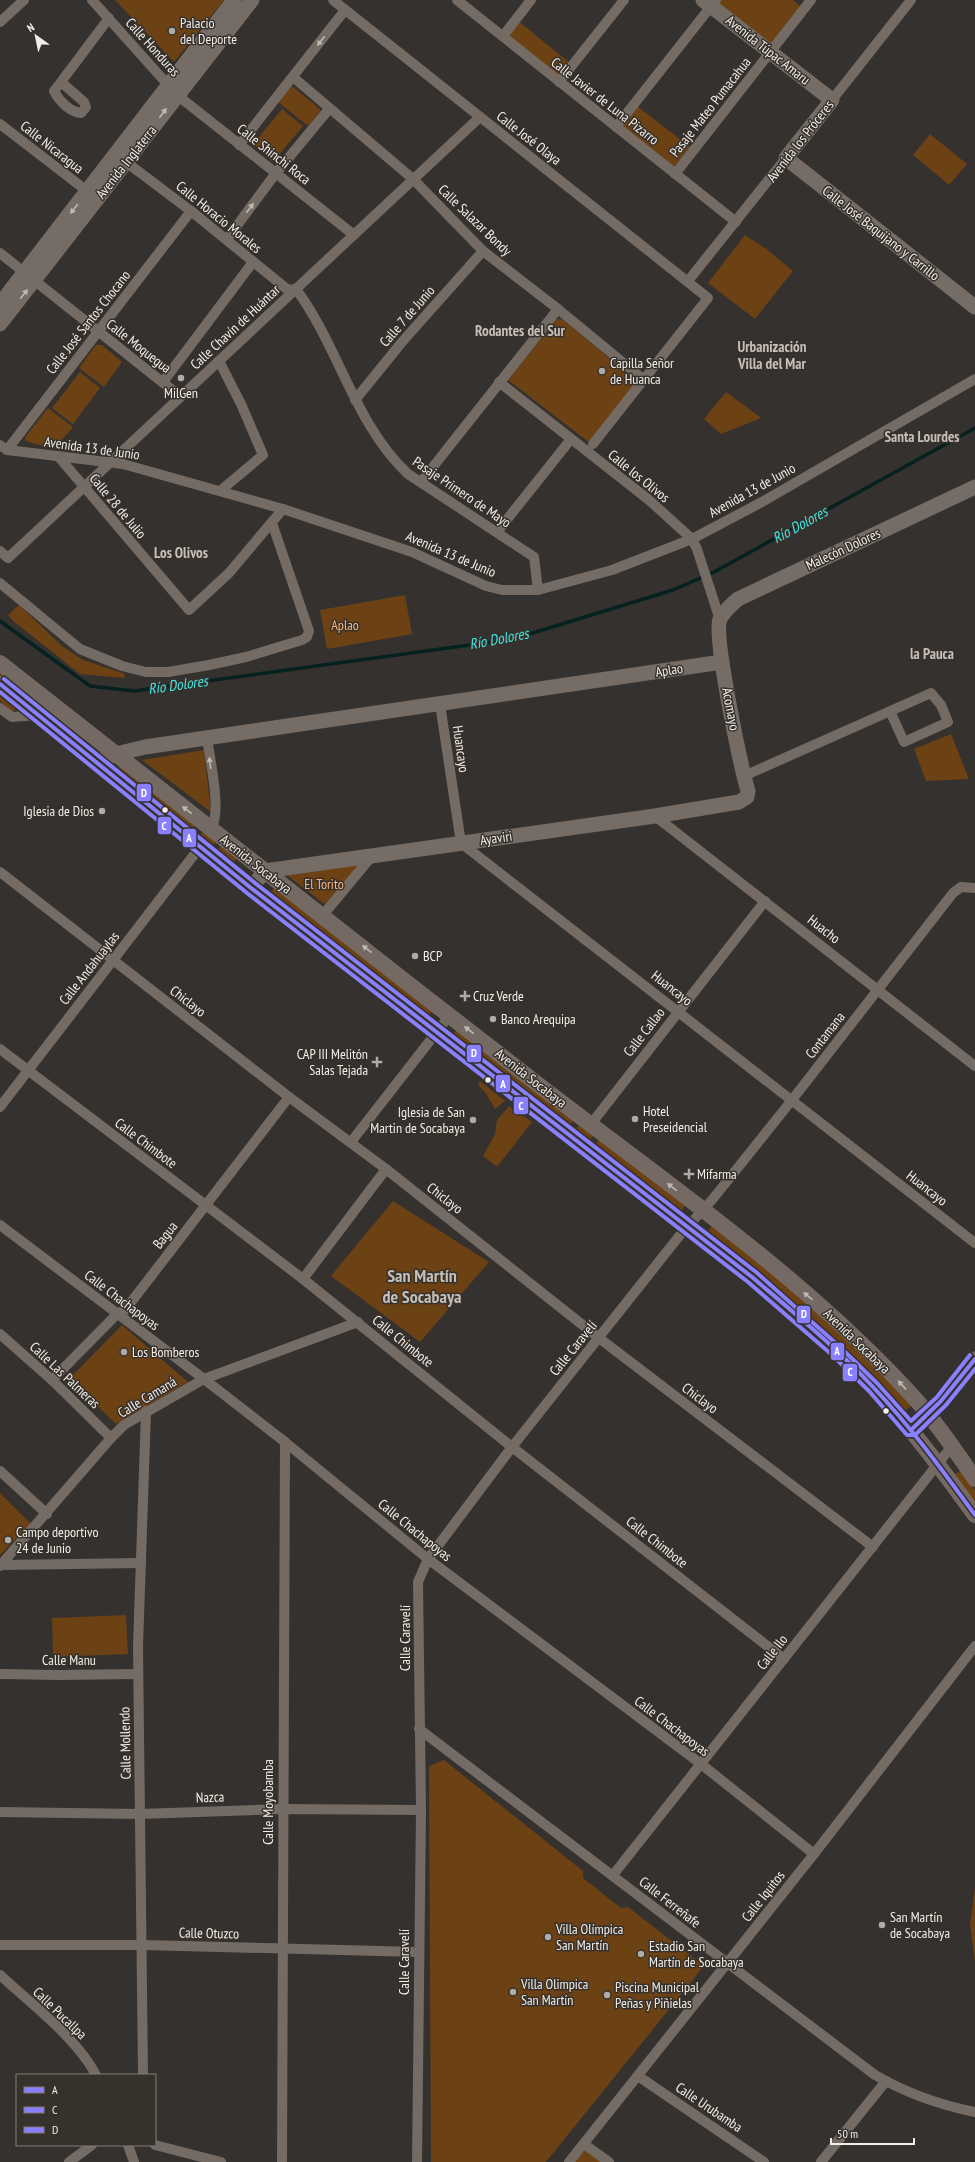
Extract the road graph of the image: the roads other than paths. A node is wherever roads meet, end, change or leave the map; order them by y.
1 (24, 0) edge
2 (92, 0) edge
3 (234, 0) edge
4 (252, 0) edge
5 (333, 0) edge
6 (457, 0) edge
7 (531, 0) edge
8 (624, 0) edge
9 (811, 0) edge
10 (911, 0) edge
11 (710, 2) edge
12 (345, 10) junction
13 (109, 18) junction
14 (0, 22) edge
15 (503, 36) junction
16 (770, 52) junction
17 (293, 77) junction
18 (61, 82) dead end
19 (559, 82) junction
20 (173, 90) junction
21 (832, 100) junction
22 (329, 109) junction
23 (480, 117) junction
24 (0, 124) edge
25 (616, 127) junction
26 (239, 145) junction
27 (786, 158) junction
28 (126, 162) junction
29 (276, 173) junction
30 (675, 174) junction
31 (413, 179) junction
32 (88, 192) junction
33 (191, 211) junction
34 (736, 222) junction
35 (354, 235) junction
36 (227, 239) junction
37 (483, 251) junction
38 (0, 253) edge
39 (253, 262) junction
40 (30, 276) junction
41 (688, 281) junction
42 (296, 289) junction
43 (0, 304) edge
44 (975, 307) edge
45 (558, 309) junction
46 (0, 324) edge
47 (97, 332) junction
48 (219, 361) junction
49 (643, 379) junction
50 (975, 379) edge
51 (163, 382) junction
52 (499, 382) junction
53 (181, 397) junction
54 (355, 400) junction
55 (571, 439) junction
56 (593, 444) dead end
57 (4, 448) edge
58 (58, 456) junction
59 (111, 462) junction
60 (421, 482) junction
61 (975, 487) edge
62 (83, 488) junction
63 (220, 491) junction
64 (283, 508) junction
65 (272, 523) junction
66 (497, 532) junction
67 (692, 539) junction
68 (0, 551) edge
69 (0, 583) edge
70 (538, 590) junction
71 (720, 620) junction
72 (722, 662) junction
73 (0, 663) edge
74 (0, 684) edge
75 (440, 704) junction
76 (0, 708) edge
77 (890, 711) junction
78 (39, 715) junction
79 (207, 738) junction
80 (116, 754) junction
81 (96, 762) junction
82 (744, 776) junction
83 (747, 797) joint
84 (655, 816) junction
85 (211, 829) junction
86 (461, 843) junction
87 (200, 847) junction
88 (372, 856) junction
89 (265, 871) junction
90 (0, 872) edge
91 (251, 888) junction
92 (975, 888) edge
93 (765, 901) junction
94 (323, 915) junction
95 (113, 960) junction
96 (878, 989) junction
97 (678, 1011) junction
98 (450, 1014) junction
99 (436, 1032) junction
100 (0, 1050) edge
101 (975, 1066) edge
102 (28, 1071) junction
103 (289, 1097) junction
104 (792, 1100) junction
105 (0, 1107) edge
106 (591, 1124) junction
107 (351, 1142) junction
108 (386, 1169) junction
109 (205, 1206) junction
110 (702, 1210) junction
111 (0, 1225) edge
112 (687, 1227) junction
113 (975, 1243) edge
114 (303, 1279) junction
115 (118, 1314) junction
116 (358, 1322) junction
117 (0, 1334) edge
118 (599, 1338) junction
119 (975, 1359) edge
120 (204, 1379) junction
121 (52, 1380) junction
122 (146, 1412) junction
123 (928, 1414) junction
124 (911, 1430) junction
125 (111, 1438) junction
126 (285, 1442) junction
127 (952, 1446) junction
128 (512, 1447) junction
129 (938, 1464) junction
130 (0, 1471) edge
131 (975, 1480) edge
132 (47, 1514) junction
133 (975, 1516) edge
134 (873, 1547) junction
135 (428, 1559) junction
136 (141, 1563) junction
137 (1, 1566) edge
138 (975, 1646) edge
139 (784, 1659) junction
140 (0, 1674) edge
141 (138, 1674) junction
142 (419, 1729) junction
143 (701, 1764) junction
144 (282, 1809) junction
145 (420, 1810) junction
146 (0, 1812) edge
147 (140, 1814) junction
148 (814, 1854) junction
149 (613, 1875) junction
150 (0, 1945) edge
151 (143, 1945) junction
152 (282, 1949) junction
153 (418, 1952) junction
154 (727, 1964) junction
155 (0, 1975) edge
156 (95, 2074) edge
157 (143, 2074) edge
158 (638, 2076) junction
159 (886, 2081) junction
160 (975, 2112) edge
161 (584, 2144) junction
162 (156, 2145) edge
163 (91, 2146) edge
164 (131, 2146) edge
165 (69, 2162) edge
166 (134, 2162) edge
167 (220, 2162) edge
168 (282, 2162) edge
169 (417, 2162) edge
170 (569, 2162) edge
171 (610, 2162) edge
172 (764, 2162) edge
173 (821, 2162) edge

1 - 14 street
2 - 13 street, Calle Honduras
3 - 20 street, Avenida Inglaterra
4 - 20 street, Avenida Inglaterra
5 - 12 street, Calle José Olaya
6 - 15 street, Calle Javier de Luna Pizarro
7 - 15 street
8 - 19 street
9 - 16 street, Pasaje Mateo Pumacahua
10 - 21 street, Avenida los Próceres
11 - 16 street, Avenida Túpac Amaru
11 - 25 street
12 -> 17 street
12 - 23 street, Calle José Olaya
13 - 18 street
13 - 20 street, Calle Honduras
15 - 19 street, Calle Javier de Luna Pizarro
16 - 21 street, Avenida Túpac Amaru
16 - 30 street, Pasaje Mateo Pumacahua
17 - 22 street, Calle Salazar Bondy
17 - 26 street
19 - 25 street, Calle Javier de Luna Pizarro
20 - 26 street, Calle Shinchi Roca
28 -> 20 street, Avenida Inglaterra
20 - 32 street, Avenida Inglaterra
21 - 27 street, Avenida los Próceres
22 - 29 street
22 - 31 street, Calle Salazar Bondy
23 - 31 street, Calle Chavín de Huántar
23 - 41 street, Calle José Olaya
24 - 32 street, Calle Nicaragua
25 - 30 street, Calle Javier de Luna Pizarro
26 - 29 street, Calle Shinchi Roca
27 - 34 street, Avenida los Próceres
27 - 44 street, Calle José Baquijano y Carrillo
28 - 33 street, Calle Horacio Morales
28 - 40 street, Avenida Inglaterra
29 - 35 street, Calle Shinchi Roca
36 -> 29 street
30 - 34 street, Calle Javier de Luna Pizarro
31 - 35 street, Calle Chavín de Huántar
31 - 37 street, Calle Salazar Bondy
32 -> 40 street, Avenida Inglaterra
33 - 36 street, Calle Horacio Morales
33 - 47 street, Calle José Santos Chocano
34 - 41 street, Avenida los Próceres
35 - 42 street, Calle Chavín de Huántar
36 - 39 street, Calle Horacio Morales
37 - 45 street, Calle Salazar Bondy
37 - 54 street, Calle 7 de Junio
38 - 40 street, Calle Moquegua
39 - 42 street, Calle Horacio Morales
39 - 51 street
40 - 43 street, Avenida Inglaterra
46 -> 40 street, Avenida Inglaterra
40 - 47 street, Calle Moquegua
41 - 49 street, Calle José Olaya
42 - 48 street, Calle Chavín de Huántar
42 - 54 street, Pasaje Primero de Mayo
45 - 49 street, Calle Salazar Bondy
45 - 52 street
47 - 51 street, Calle Moquegua
47 - 57 street, Calle José Santos Chocano
48 - 53 street, Calle Chavín de Huántar
48 - 63 street
49 - 56 street
50 - 67 street, Avenida 13 de Junio
51 - 53 street, Calle Moquegua
52 - 55 street, Calle los Olivos
52 - 60 street
53 - 59 street, Calle Chavín de Huántar
54 - 60 street, Pasaje Primero de Mayo
55 - 66 street
55 - 67 street, Calle los Olivos
57 - 58 street, Avenida 13 de Junio
58 - 59 street, Avenida 13 de Junio
58 - 62 street, Calle 28 de Julio
59 - 62 street, Calle Chavín de Huántar
59 - 63 street, Avenida 13 de Junio
60 - 66 street, Pasaje Primero de Mayo
61 - 71 street, Malecón Dolores
62 - 65 street, Calle 28 de Julio
62 - 68 street, Calle Chavín de Huántar
63 - 64 street, Avenida 13 de Junio
64 - 65 street
64 - 70 street, Avenida 13 de Junio
65 - 69 street
66 - 70 street, Pasaje Primero de Mayo
67 - 70 street, Avenida 13 de Junio
67 - 71 street, Calle los Olivos
71 - 72 street, Acomayo
72 - 75 street, Aplao
72 - 82 street, Acomayo
73 - 80 main road, Avenida Socabaya
74 - 78 main road, Avenida Socabaya
75 - 79 street, Aplao
75 - 86 street, Huancayo
76 - 78 street
77 - 77 street
77 - 82 street
78 - 81 main road, Avenida Socabaya
79 - 80 street, Aplao
85 -> 79 street
80 - 81 street, Aplao
85 -> 80 main road, Avenida Socabaya
81 - 87 main road, Avenida Socabaya
82 - 83 street, Acomayo
83 - 84 street, Ayaviri
84 - 86 street, Ayaviri
84 - 93 street, Huacho
85 - 89 main road, Avenida Socabaya
86 - 88 street, Ayaviri
86 - 97 street, Huancayo
87 - 91 main road, Avenida Socabaya
87 - 95 street, Calle Andahuaylas
88 - 89 street, Ayaviri
88 - 94 street
89 - 91 street
89 - 94 main road, Avenida Socabaya
90 - 95 street, Chiclayo
91 - 99 main road, Avenida Socabaya
92 - 96 street, Contamana
93 - 96 street, Huacho
93 - 97 street, Calle Callao
98 -> 94 main road, Avenida Socabaya
95 - 102 street, Calle Andahuaylas
95 - 103 street, Chiclayo
96 - 101 street, Huacho
96 - 104 street, Contamana
97 - 104 street, Huancayo
97 - 106 street, Calle Callao
98 - 99 street
106 -> 98 main road, Avenida Socabaya
99 - 107 street
99 - 112 main road, Avenida Socabaya
100 - 102 street, Calle Chimbote
102 - 105 street, Calle Andahuaylas
102 - 109 street, Calle Chimbote
103 - 107 street, Chiclayo
103 - 109 street, Bagua
104 - 110 street, Contamana
104 - 113 street, Huancayo
110 -> 106 main road, Avenida Socabaya
107 - 108 street, Chiclayo
108 - 114 street
108 - 118 street, Chiclayo
109 - 114 street, Calle Chimbote
109 - 115 street, Bagua
110 - 112 street, Calle Caravelí
123 -> 110 main road, Avenida Socabaya
111 - 115 street, Calle Chachapoyas
112 - 118 street, Calle Caravelí
112 - 124 main road, Avenida Socabaya
114 - 116 street, Calle Chimbote
115 - 120 street, Calle Chachapoyas
115 - 121 street, Bagua
116 - 120 street, Calle Camaná
116 - 128 street, Calle Chimbote
117 - 121 street, Calle Las Palmeras
118 - 128 street, Calle Caravelí
118 - 134 street, Chiclayo
119 - 123 street
120 - 122 street, Calle Camaná
120 - 126 street, Calle Chachapoyas
121 - 125 street, Calle Las Palmeras
122 - 125 street, Calle Camaná
122 - 136 street, Calle Mollendo
123 - 124 street
123 - 127 main road, Avenida Socabaya
124 - 129 main road, Avenida Socabaya
125 - 132 street, Calle Camaná
126 - 135 street, Calle Chachapoyas
126 - 144 street, Calle Moyobamba
127 - 129 street, Calle Ilo
127 - 131 main road, Avenida Socabaya
128 - 135 street, Calle Caravelí
128 - 139 street, Calle Chimbote
129 - 133 main road, Avenida Socabaya
129 - 134 street, Calle Ilo
130 - 132 street
132 - 137 street, Calle Camaná
134 - 139 street, Calle Ilo
135 - 142 street, Calle Caravelí
135 - 143 street, Calle Chachapoyas
136 - 137 street
136 - 141 street, Calle Mollendo
138 - 148 street, Calle Iquitos
139 - 143 street, Calle Ilo
140 - 141 street, Calle Manu
141 - 147 street, Calle Mollendo
142 - 145 street, Calle Caravelí
142 - 149 street, Calle Ferreñafe
143 - 148 street, Calle Chachapoyas
143 - 149 street, Calle Ilo
144 - 145 street, Nazca
144 - 147 street, Nazca
144 - 152 street, Calle Moyobamba
145 - 153 street, Calle Caravelí
146 - 147 street, Nazca
147 - 151 street, Calle Mollendo
148 - 154 street, Calle Iquitos
149 - 154 street, Calle Ferreñafe
150 - 151 street, Calle Otuzco
151 - 152 street, Calle Otuzco
151 - 157 street, Calle Mollendo
152 - 153 street, Calle Otuzco
152 - 168 street, Calle Moyobamba
153 - 169 street, Calle Caravelí
154 - 158 street, Calle Iquitos
154 - 159 street, Calle Ferreñafe
155 - 156 street, Calle Pucallpa
158 - 161 street, Calle Iquitos
158 - 172 street, Calle Urubamba
159 - 160 street, Calle Ferreñafe
159 - 173 street
161 - 170 street, Calle Iquitos
161 - 171 street
162 - 167 street
163 - 165 street
164 - 166 street

